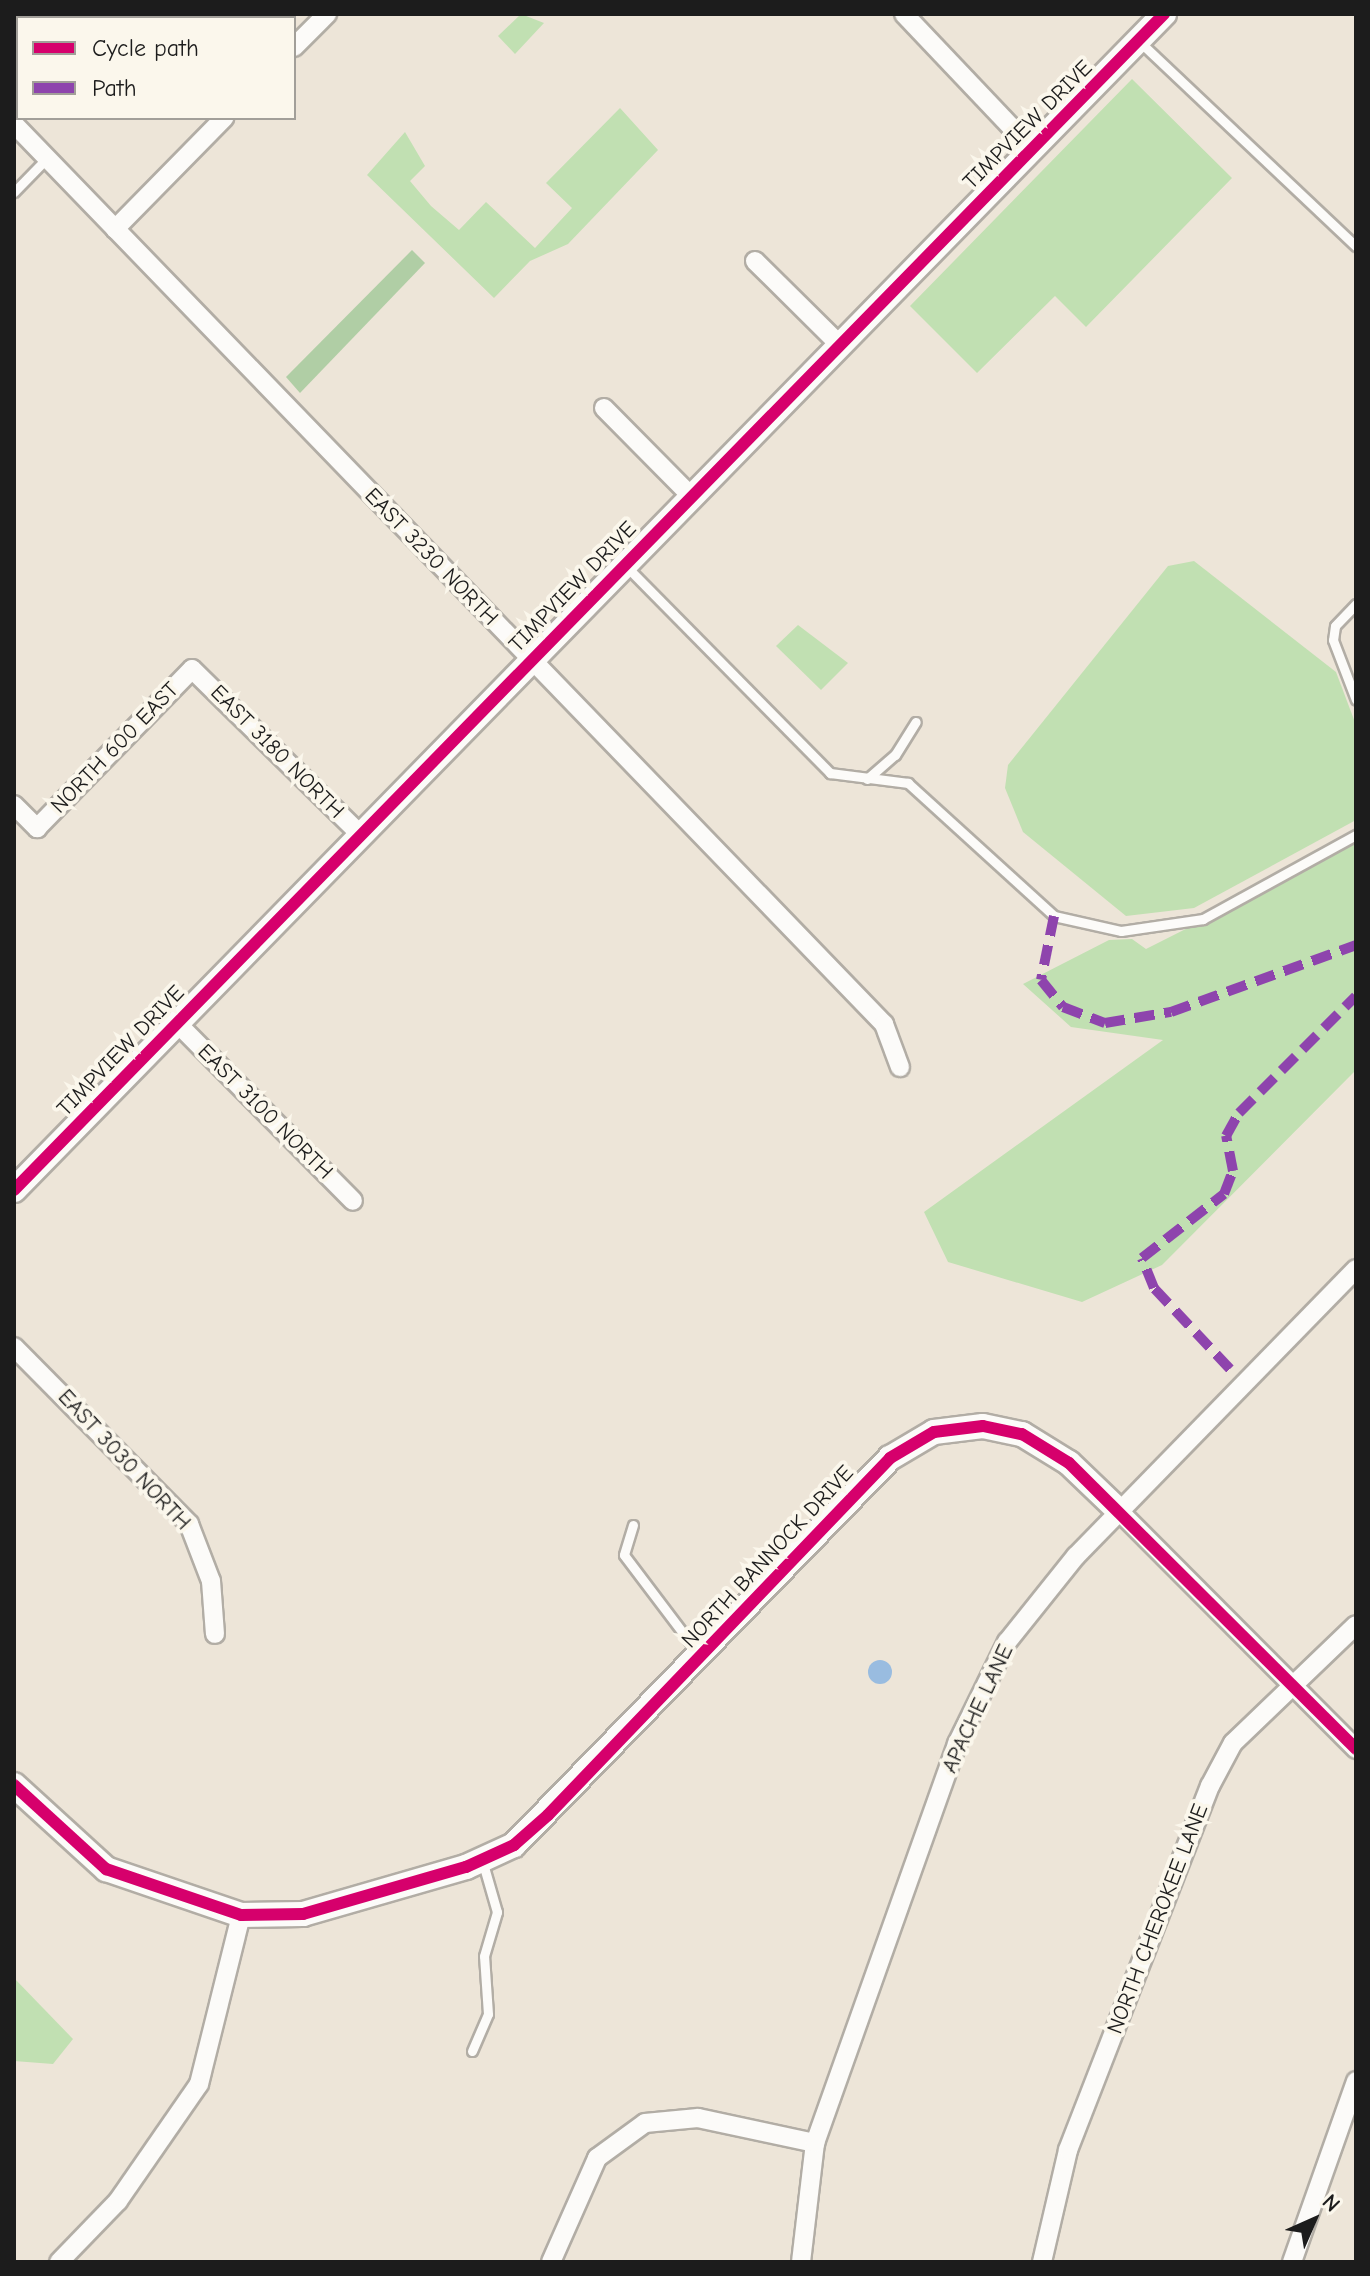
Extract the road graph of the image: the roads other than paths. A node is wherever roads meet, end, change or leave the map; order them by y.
1 (327, 14) edge
2 (904, 14) edge
3 (1164, 14) edge
4 (1139, 40) junction
5 (296, 45) edge
6 (222, 120) edge
7 (14, 124) edge
8 (1032, 149) junction
9 (47, 158) junction
10 (14, 192) edge
11 (115, 229) junction
12 (1356, 246) edge
13 (755, 261) dead end
14 (839, 344) junction
15 (604, 408) dead end
16 (690, 495) junction
17 (623, 564) junction
18 (1356, 604) edge
19 (530, 660) junction
20 (192, 669) joint
21 (1356, 700) edge
22 (916, 722) dead end
23 (867, 779) junction
24 (14, 805) edge
25 (361, 835) junction
26 (1356, 835) edge
27 (177, 1023) junction
28 (900, 1067) dead end
29 (14, 1190) edge
30 (353, 1201) dead end
31 (1356, 1269) edge
32 (14, 1347) edge
33 (1119, 1511) junction
34 (633, 1525) dead end
35 (1356, 1625) edge
36 (215, 1634) dead end
37 (701, 1658) junction
38 (1292, 1687) junction
39 (1356, 1749) edge
40 (14, 1785) edge
41 (482, 1860) junction
42 (241, 1915) junction
43 (472, 2051) dead end
44 (1356, 2081) edge
45 (815, 2143) junction
46 (59, 2262) edge
47 (551, 2262) edge
48 (801, 2262) edge
49 (1042, 2262) edge
50 (1292, 2262) edge

1 - 5 street
2 - 8 street
3 - 4 street, TIMPVIEW DRIVE
4 - 8 street, TIMPVIEW DRIVE
4 - 12 lane
6 - 11 street
7 - 9 street, EAST 3230 NORTH
8 - 14 street, TIMPVIEW DRIVE
9 - 10 lane
9 - 11 street, EAST 3230 NORTH
11 - 19 street, EAST 3230 NORTH
13 - 14 street
14 - 16 street, TIMPVIEW DRIVE
15 - 16 street
16 - 17 street, TIMPVIEW DRIVE
17 - 19 street, TIMPVIEW DRIVE
17 - 23 lane
18 - 21 lane
19 - 25 street, TIMPVIEW DRIVE
19 - 28 street, EAST 3230 NORTH
20 - 24 street, NORTH 600 EAST
20 - 25 street, EAST 3180 NORTH
22 - 23 lane
23 - 26 lane
25 - 27 street, TIMPVIEW DRIVE
27 - 29 street, TIMPVIEW DRIVE
27 - 30 street, EAST 3100 NORTH
31 - 33 street, APACHE LANE
32 - 36 street, EAST 3030 NORTH
33 - 37 street, NORTH BANNOCK DRIVE
33 - 38 street, NORTH BANNOCK DRIVE
33 - 45 street, APACHE LANE
34 - 37 lane
35 - 38 street, NORTH CHEROKEE LANE
37 - 41 street, NORTH BANNOCK DRIVE
38 - 39 street, NORTH BANNOCK DRIVE
38 - 49 street, NORTH CHEROKEE LANE
40 - 42 street, NORTH BANNOCK DRIVE
41 - 42 street, NORTH BANNOCK DRIVE
41 - 43 lane
42 - 46 street
44 - 50 street
45 - 47 street
45 - 48 street, APACHE LANE

